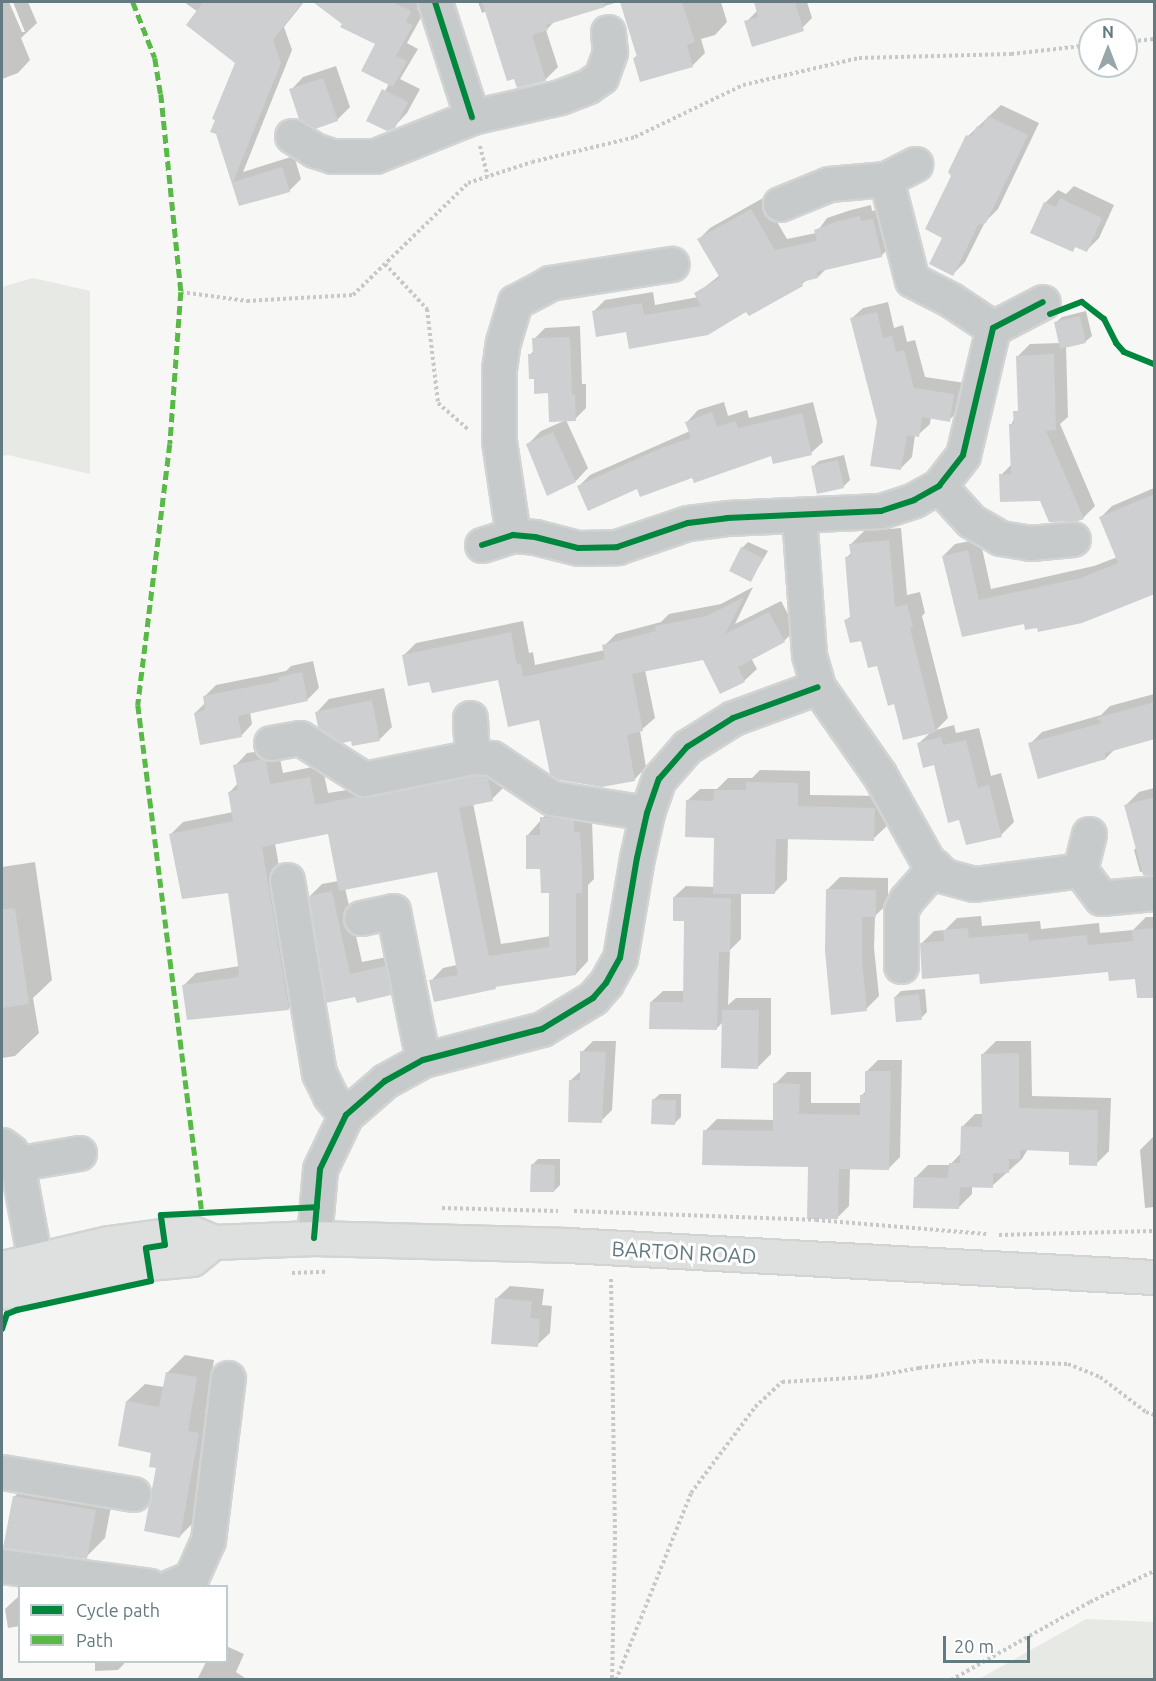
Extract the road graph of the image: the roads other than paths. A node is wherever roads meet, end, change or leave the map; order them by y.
1 (435, 2) edge
2 (608, 32) dead end
3 (472, 117) junction
4 (292, 136) dead end
5 (915, 164) dead end
6 (886, 179) junction
7 (780, 204) dead end
8 (672, 264) dead end
9 (1043, 302) dead end
10 (993, 328) junction
11 (939, 486) junction
12 (799, 515) junction
13 (513, 536) junction
14 (1073, 539) dead end
15 (482, 545) dead end
16 (819, 687) junction
17 (470, 718) dead end
18 (271, 743) dead end
19 (472, 757) junction
20 (647, 813) junction
21 (1089, 834) dead end
22 (935, 867) junction
23 (1080, 870) junction
24 (287, 880) dead end
25 (1155, 893) edge
26 (361, 918) dead end
27 (901, 966) dead end
28 (423, 1060) junction
29 (346, 1115) junction
30 (79, 1153) dead end
31 (8, 1154) edge
32 (314, 1238) junction
33 (2, 1268) edge
34 (37, 1271) junction
35 (1155, 1277) edge
36 (2, 1292) edge
37 (228, 1378) dead end
38 (2, 1472) edge
39 (133, 1494) dead end
40 (2, 1566) edge
41 (136, 1585) edge
42 (176, 1585) edge

1 - 3 street
2 - 3 street
3 - 4 street
5 - 6 street
6 - 7 street
6 - 10 street
8 - 13 street
9 - 10 street
10 - 11 street
11 - 12 street
11 - 14 street
12 - 13 street
12 - 16 street
13 - 15 street
16 - 20 street
16 - 22 street
17 - 19 street
18 - 19 street
19 - 20 street
20 - 28 street
21 - 23 street
22 - 23 street
22 - 27 street
23 - 25 street
24 - 29 street
26 - 28 street
28 - 29 street
29 - 32 street
30 - 31 street
31 - 34 street
32 - 34 main road, BARTON ROAD
32 - 35 main road, BARTON ROAD
33 - 34 main road, BARTON ROAD
34 - 36 main road, BARTON ROAD
37 - 42 street
38 - 39 street
40 - 41 street

